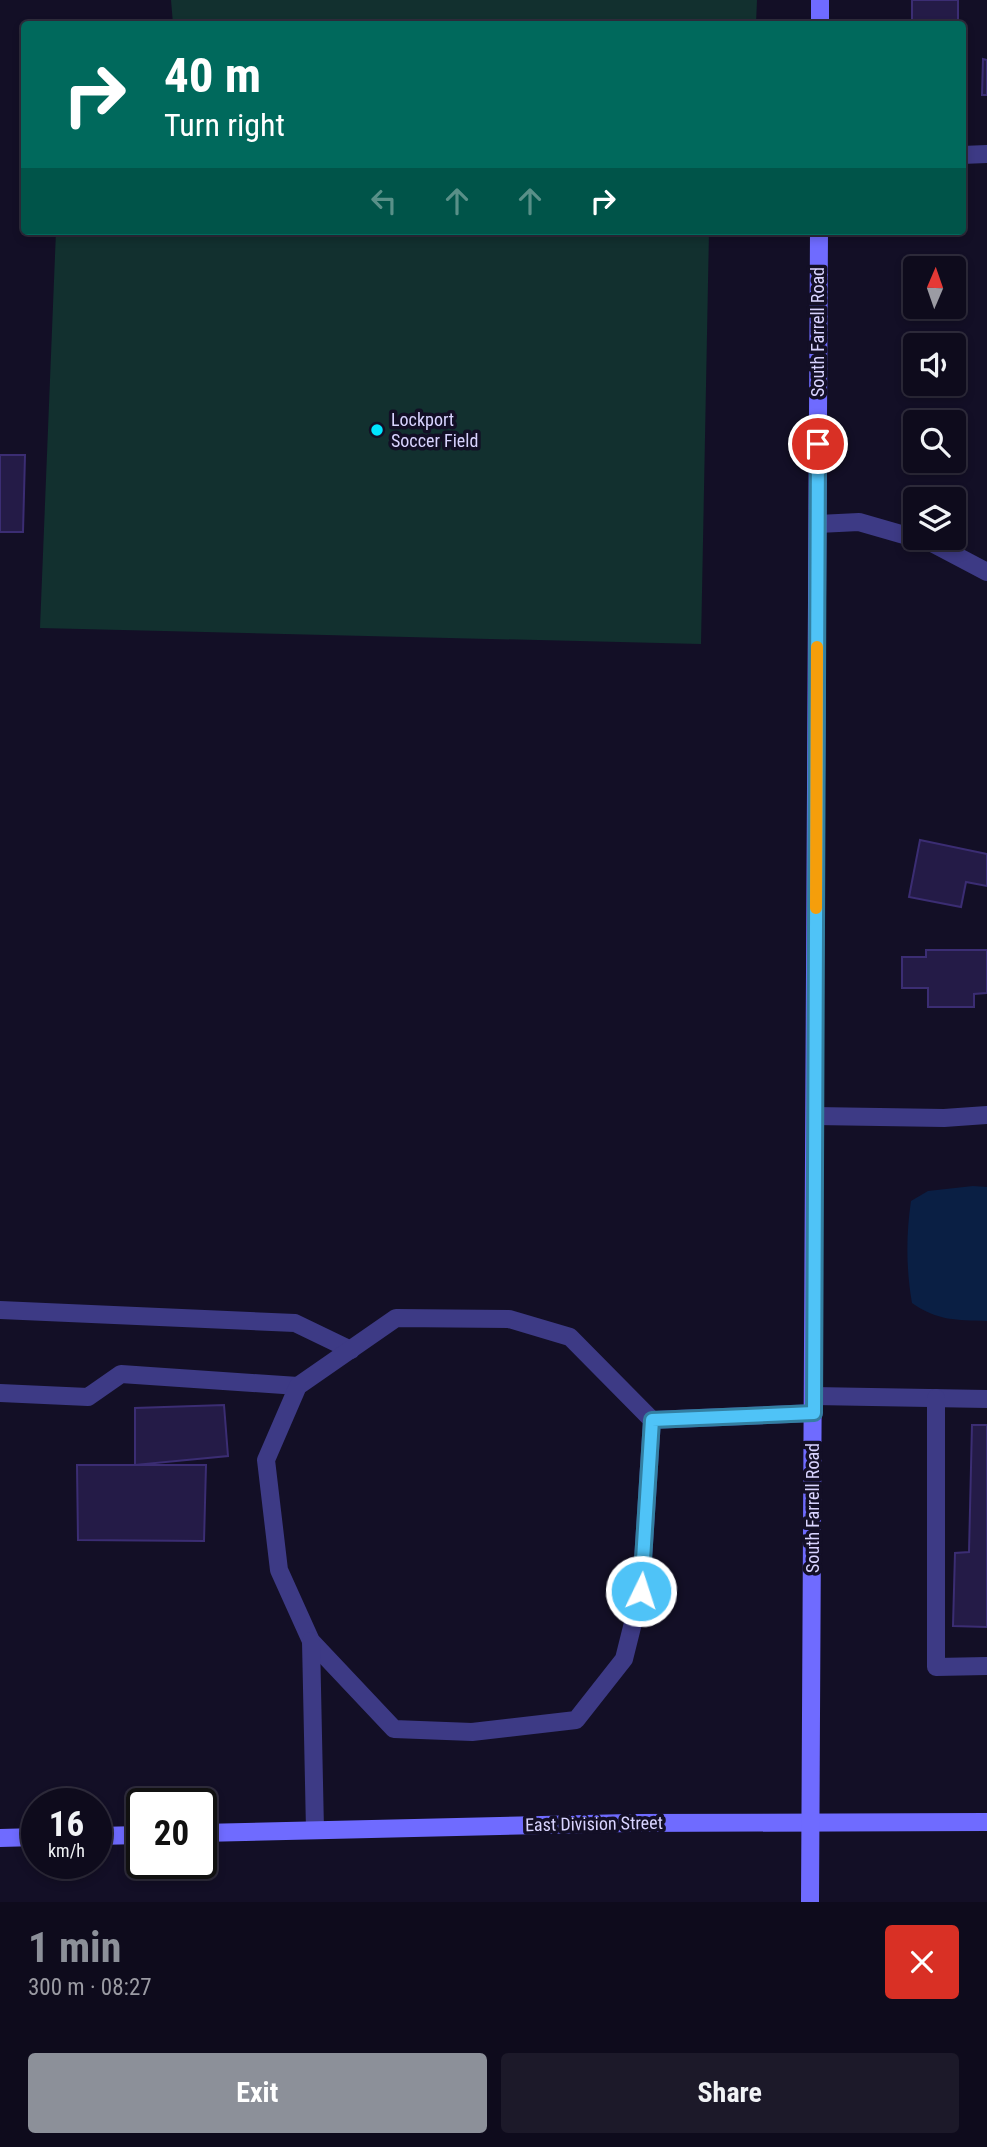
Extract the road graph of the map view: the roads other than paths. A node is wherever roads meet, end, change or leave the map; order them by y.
1 (820, 0) edge
2 (820, 21) edge
3 (987, 154) edge
4 (966, 155) edge
5 (819, 235) edge
6 (818, 524) junction
7 (987, 572) edge
8 (987, 1115) edge
9 (815, 1116) junction
10 (0, 1310) edge
11 (351, 1350) junction
12 (298, 1387) junction
13 (0, 1393) edge
14 (936, 1398) junction
15 (987, 1399) edge
16 (814, 1404) junction
17 (652, 1420) junction
18 (311, 1641) junction
19 (987, 1667) edge
20 (812, 1822) junction
21 (987, 1822) edge
22 (315, 1830) junction
23 (217, 1833) edge
24 (21, 1837) edge
25 (0, 1838) edge
26 (810, 1902) edge

1 - 2 street
3 - 4 street
5 - 6 street, South Farrell Road
6 - 7 street
6 - 9 street, South Farrell Road
8 - 9 street
9 - 16 street, South Farrell Road
10 - 11 street
11 - 12 street
11 - 17 street
12 - 13 street
12 - 18 street
14 - 15 street
14 - 16 street
14 - 19 street
16 - 17 street
16 - 20 street, South Farrell Road
17 - 18 street
18 - 22 street
20 - 21 street, East Division Street
20 - 22 street, East Division Street
20 - 26 street, South Farrell Road
22 - 23 street, East Division Street
24 - 25 street

